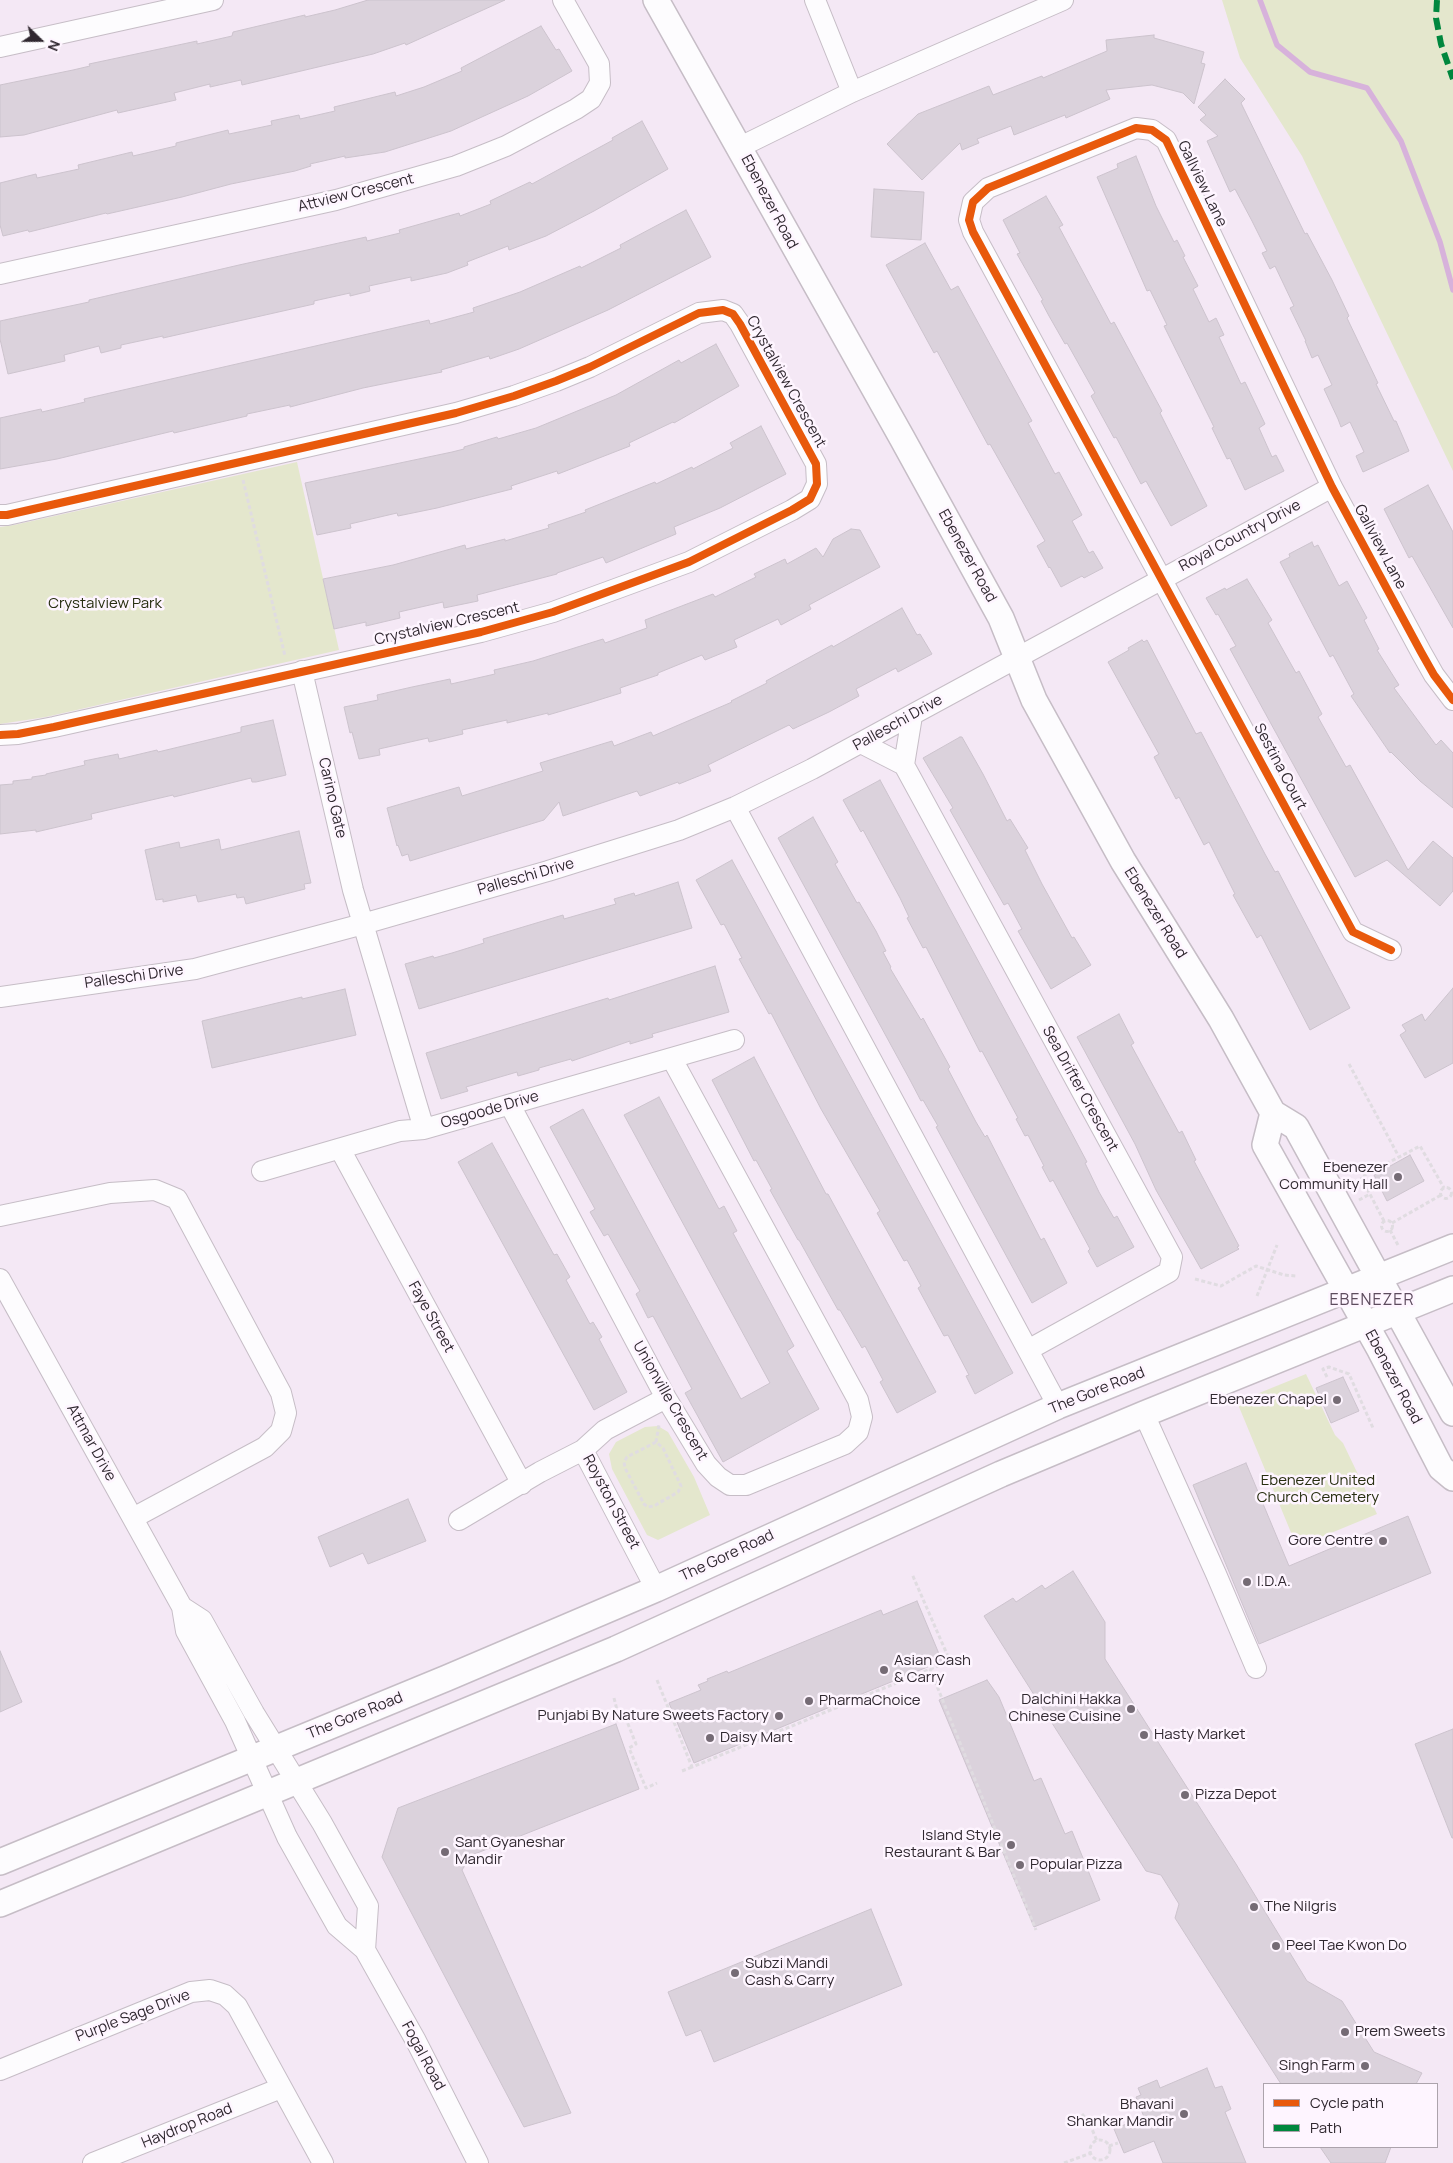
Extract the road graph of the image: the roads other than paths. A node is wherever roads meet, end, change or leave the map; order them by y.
1 (213, 0) edge
2 (563, 0) edge
3 (656, 0) edge
4 (815, 0) edge
5 (1063, 0) edge
6 (0, 47) edge
7 (852, 92) junction
8 (740, 147) junction
9 (0, 274) edge
10 (1332, 487) junction
11 (0, 515) edge
12 (1162, 579) junction
13 (1017, 658) junction
14 (294, 665) junction
15 (1453, 700) edge
16 (912, 716) junction
17 (0, 735) edge
18 (862, 743) junction
19 (904, 765) junction
20 (735, 807) junction
21 (363, 924) junction
22 (1391, 950) dead end
23 (0, 997) edge
24 (734, 1040) dead end
25 (672, 1059) junction
26 (510, 1105) junction
27 (1273, 1113) junction
28 (424, 1129) junction
29 (340, 1149) junction
30 (262, 1171) dead end
31 (0, 1216) edge
32 (1453, 1246) edge
33 (1379, 1276) junction
34 (0, 1280) edge
35 (1453, 1289) edge
36 (1346, 1290) junction
37 (1398, 1311) junction
38 (1365, 1324) junction
39 (1028, 1350) junction
40 (666, 1398) junction
41 (1058, 1406) junction
42 (1453, 1412) edge
43 (1144, 1414) junction
44 (583, 1450) junction
45 (1453, 1478) edge
46 (522, 1484) junction
47 (133, 1518) junction
48 (459, 1520) dead end
49 (656, 1589) junction
50 (182, 1607) junction
51 (1256, 1668) dead end
52 (276, 1748) junction
53 (252, 1758) junction
54 (296, 1782) junction
55 (268, 1793) junction
56 (0, 1862) edge
57 (0, 1904) edge
58 (365, 1950) junction
59 (0, 2070) edge
60 (281, 2088) junction
61 (93, 2163) edge
62 (323, 2163) edge
63 (478, 2163) edge

1 - 6 street
2 - 9 street, Attview Crescent
3 - 8 main road, Ebenezer Road
4 - 7 street
5 - 7 street
7 - 8 street
8 - 13 main road, Ebenezer Road
10 - 12 street, Royal Country Drive
10 - 12 street, Gallview Lane
10 - 15 street, Gallview Lane
11 - 14 street, Crystalview Crescent
12 - 13 street, Royal Country Drive
12 - 22 street, Sestina Court
13 - 16 street, Palleschi Drive
13 - 27 main road, Ebenezer Road
14 - 17 street, Crystalview Crescent
14 - 21 street, Carino Gate
16 - 18 street, Palleschi Drive
16 - 19 street
18 - 19 street
18 - 20 street, Palleschi Drive
19 - 39 street, Sea Drifter Crescent
20 - 21 street, Palleschi Drive
20 - 39 street
21 - 23 street, Palleschi Drive
21 - 28 street, Osgoode Drive
24 - 25 street, Osgoode Drive
25 - 26 street, Osgoode Drive
25 - 40 street, Unionville Crescent
26 - 28 street, Osgoode Drive
26 - 40 street, Unionville Crescent
27 - 33 main road, Ebenezer Road
27 - 36 main road, Ebenezer Road
28 - 29 street
29 - 30 street
29 - 46 street, Faye Street
31 - 47 street
32 - 33 main road, The Gore Road
33 - 36 main road, The Gore Road
33 - 37 main road, Ebenezer Road
34 - 47 street, Attmar Drive
35 - 37 main road
36 - 38 main road, Ebenezer Road
36 - 41 main road, The Gore Road
37 - 38 main road
37 - 42 main road, Ebenezer Road
38 - 43 main road
38 - 45 main road, Ebenezer Road
39 - 41 street
40 - 44 street, Royston Street
41 - 49 main road, The Gore Road
43 - 51 street
43 - 54 main road
44 - 46 street
44 - 49 street, Royston Street
46 - 48 street
47 - 50 street, Attmar Drive
49 - 52 main road, The Gore Road
50 - 52 street, Attmar Drive
50 - 53 street, Attmar Drive
52 - 53 main road, The Gore Road
52 - 54 street
53 - 55 street, Fogal Road
53 - 56 main road, The Gore Road
54 - 55 main road
54 - 58 street
55 - 57 main road
55 - 58 street, Fogal Road
58 - 63 street, Fogal Road
59 - 60 street, Purple Sage Drive
60 - 61 street, Haydrop Road
60 - 62 street, Purple Sage Drive

